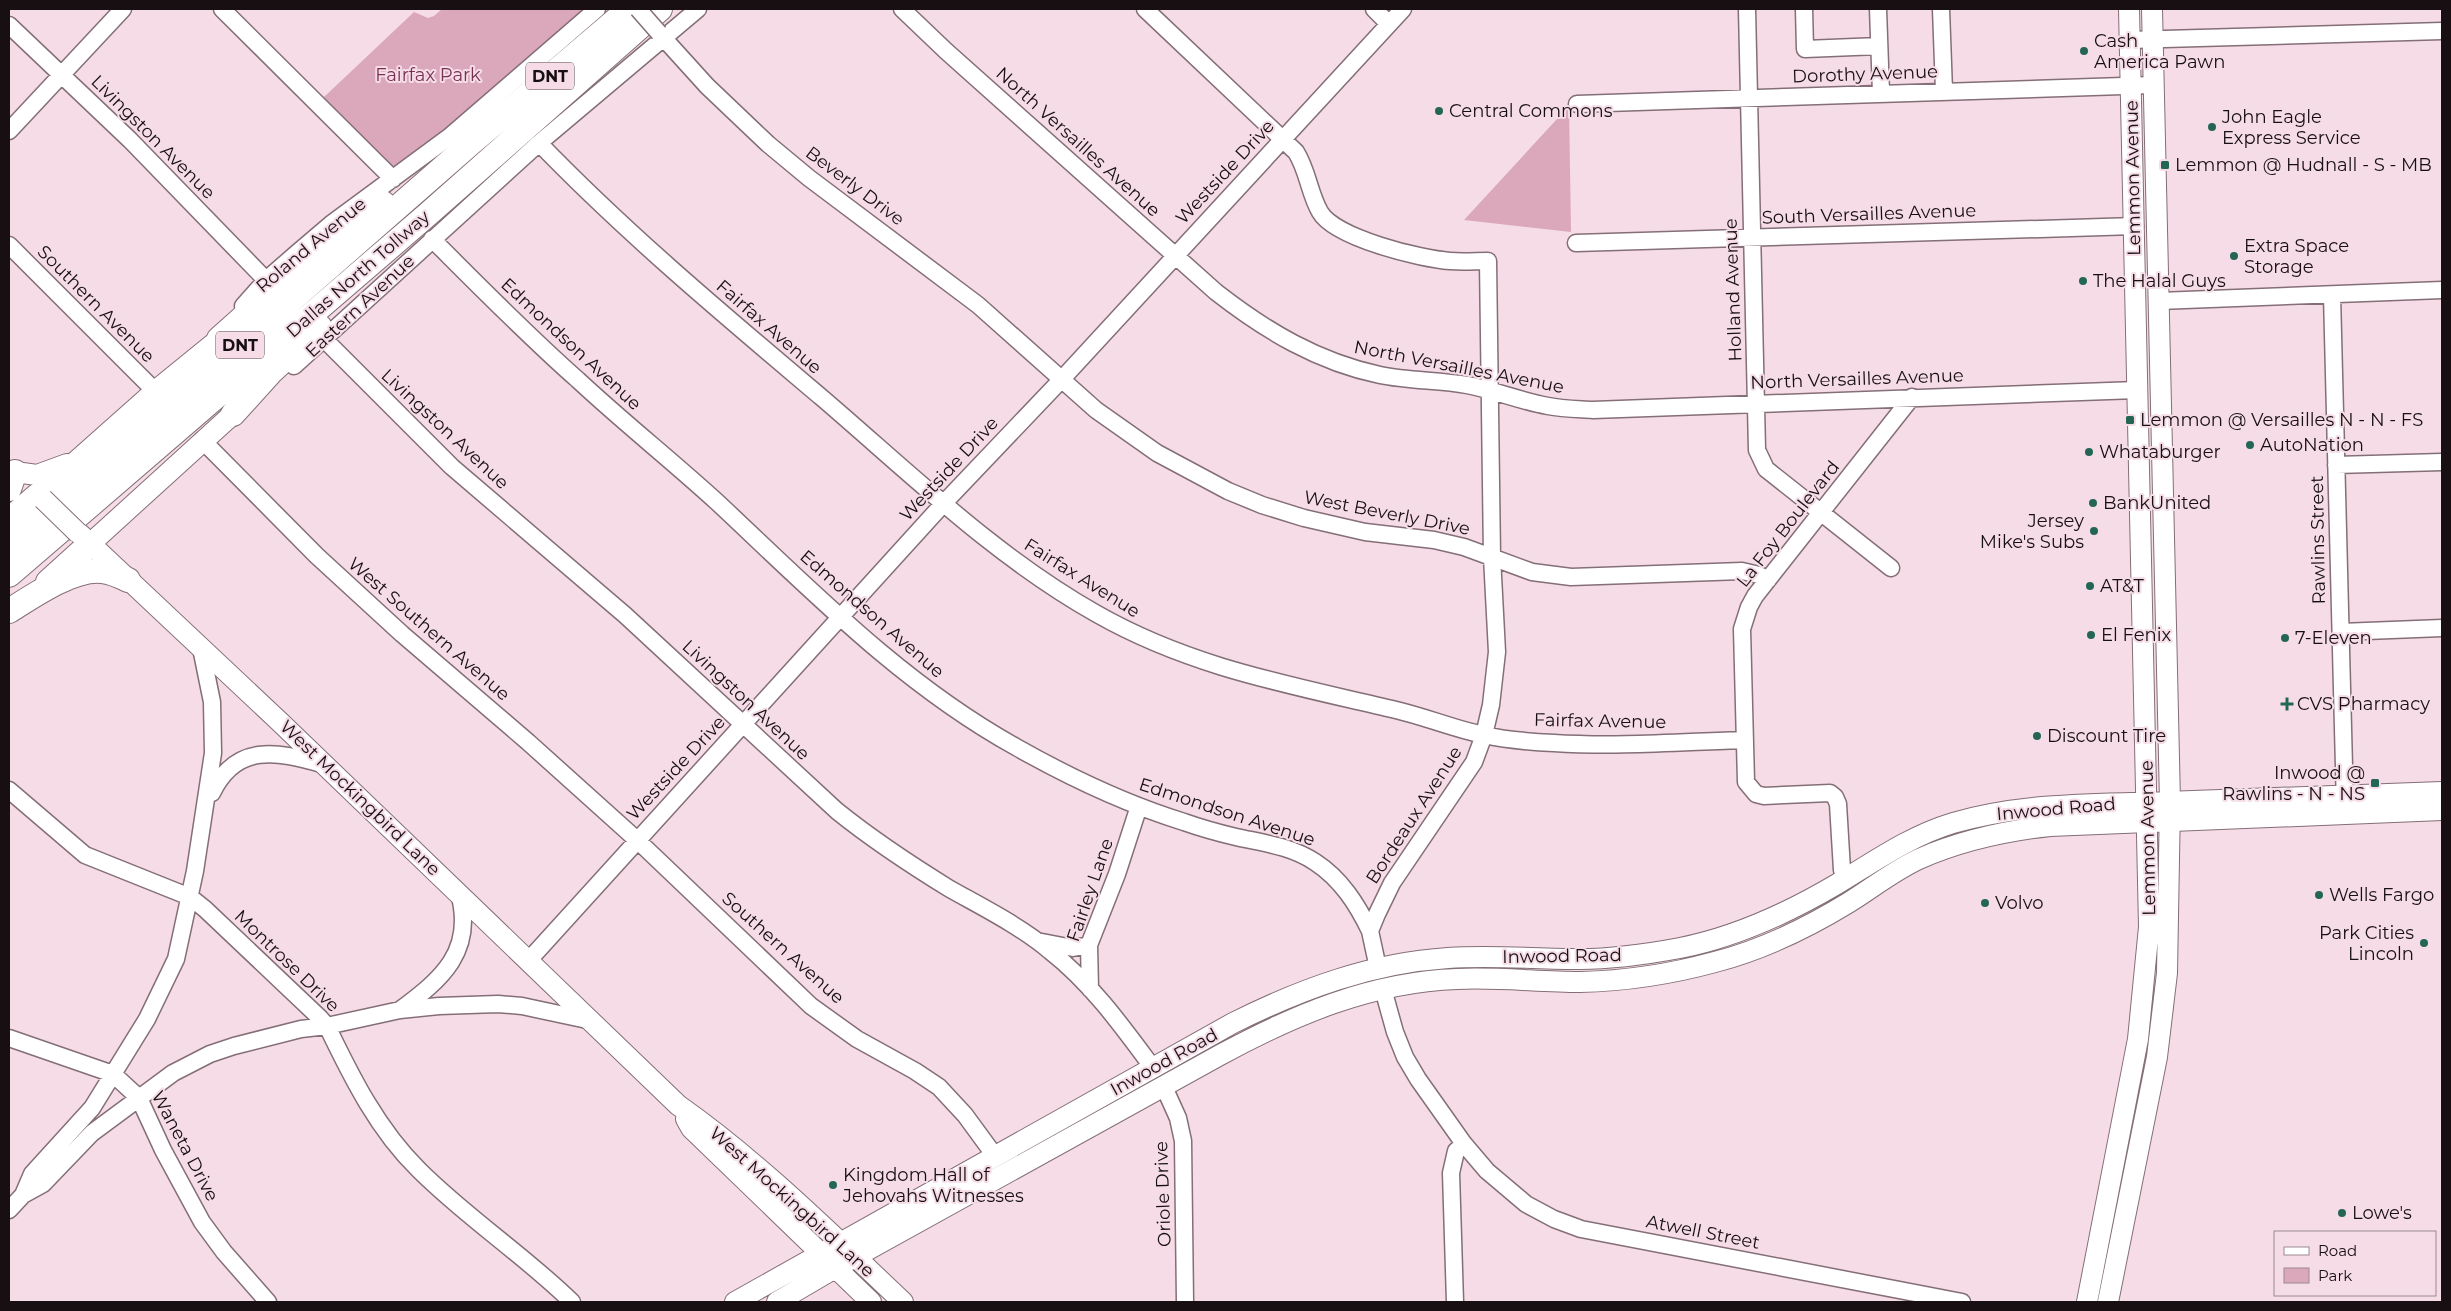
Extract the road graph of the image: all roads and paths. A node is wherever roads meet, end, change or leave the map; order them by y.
1 (123, 9) edge
2 (222, 9) edge
3 (597, 9) edge
4 (629, 9) edge
5 (638, 9) edge
6 (660, 9) edge
7 (698, 9) edge
8 (902, 9) edge
9 (1145, 9) edge
10 (1374, 9) edge
11 (1403, 9) edge
12 (1747, 9) edge
13 (1804, 9) edge
14 (1878, 9) edge
15 (1941, 9) edge
16 (2129, 9) edge
17 (2152, 9) edge
18 (1389, 24) junction
19 (9, 25) edge
20 (2442, 31) edge
21 (661, 35) junction
22 (2129, 40) junction
23 (2152, 41) junction
24 (1879, 46) junction
25 (62, 74) junction
26 (2131, 85) junction
27 (2154, 85) junction
28 (1944, 91) junction
29 (1880, 93) junction
30 (1748, 98) junction
31 (1577, 104) dead end
32 (9, 131) edge
33 (1283, 139) junction
34 (472, 143) junction
35 (539, 143) junction
36 (393, 179) junction
37 (427, 215) junction
38 (2156, 225) junction
39 (2134, 226) junction
40 (1751, 238) junction
41 (432, 239) junction
42 (1576, 243) dead end
43 (9, 245) edge
44 (1175, 256) junction
45 (266, 280) junction
46 (2442, 290) edge
47 (2332, 295) junction
48 (2159, 301) junction
49 (2136, 302) junction
50 (219, 339) junction
51 (325, 340) junction
52 (1062, 379) junction
53 (2160, 389) junction
54 (2137, 390) junction
55 (155, 391) junction
56 (1490, 391) junction
57 (1912, 397) junction
58 (1756, 403) junction
59 (233, 414) junction
60 (202, 440) junction
61 (80, 459) junction
62 (2442, 462) edge
63 (2336, 465) junction
64 (11, 476) edge
65 (40, 497) junction
66 (944, 504) junction
67 (1821, 514) junction
68 (9, 520) edge
69 (84, 539) junction
70 (9, 547) edge
71 (1492, 557) junction
72 (1891, 568) dead end
73 (9, 575) edge
74 (128, 580) junction
75 (1768, 580) junction
76 (34, 596) junction
77 (2143, 600) junction
78 (2165, 600) junction
79 (9, 611) edge
80 (840, 617) junction
81 (2442, 628) edge
82 (2340, 632) junction
83 (201, 648) junction
84 (2167, 672) junction
85 (2145, 673) junction
86 (744, 724) junction
87 (1484, 735) junction
88 (1744, 740) junction
89 (322, 764) junction
90 (9, 790) edge
91 (2442, 792) edge
92 (2148, 802) junction
93 (2170, 802) junction
94 (206, 806) junction
95 (1139, 806) junction
96 (2344, 806) junction
97 (2442, 810) edge
98 (2148, 822) junction
99 (2169, 822) junction
100 (1954, 823) junction
101 (638, 840) junction
102 (1960, 842) junction
103 (1842, 881) junction
104 (459, 894) junction
105 (190, 897) junction
106 (1848, 903) junction
107 (2159, 926) junction
108 (1743, 930) junction
109 (1370, 931) junction
110 (1037, 940) junction
111 (1089, 945) junction
112 (1750, 950) junction
113 (529, 960) junction
114 (1404, 964) junction
115 (1378, 968) junction
116 (1090, 988) junction
117 (1374, 991) junction
118 (400, 1010) junction
119 (592, 1021) junction
120 (327, 1026) junction
121 (9, 1038) edge
122 (1153, 1068) junction
123 (113, 1074) junction
124 (2130, 1080) junction
125 (2151, 1086) junction
126 (1164, 1087) junction
127 (139, 1098) junction
128 (678, 1105) junction
129 (1464, 1144) junction
130 (995, 1156) junction
131 (23, 1195) junction
132 (9, 1210) edge
133 (849, 1251) junction
134 (828, 1261) junction
135 (268, 1302) edge
136 (572, 1302) edge
137 (735, 1302) edge
138 (778, 1302) edge
139 (871, 1302) edge
140 (903, 1302) edge
141 (1185, 1302) edge
142 (1455, 1302) edge
143 (1962, 1302) edge
144 (2087, 1302) edge
145 (2108, 1302) edge

1 - 25 street
2 - 36 street
3 - 36 street, Roland Avenue
4 - 34 highway, Dallas North Tollway / DNT
5 - 21 street, Beverly Drive, bridge
6 - 37 highway, Dallas North Tollway / DNT
7 - 21 street, Eastern Avenue
8 - 44 street, North Versailles Avenue
9 - 33 street
10 - 18 street
11 - 18 street, Westside Drive
12 - 30 street, Holland Avenue
13 - 24 street
14 - 24 street
15 - 28 street
16 - 22 main road, Lemmon Avenue
17 - 23 main road, Lemmon Avenue
18 - 33 street, Westside Drive
19 - 25 street, Livingston Avenue
20 - 23 street
21 - 35 street, Eastern Avenue
21 - 52 street, Beverly Drive
22 - 23 street
22 - 26 main road, Lemmon Avenue
23 - 27 main road, Lemmon Avenue
24 - 29 street
25 - 32 street
25 - 45 street, Livingston Avenue
26 - 27 street, Dorothy Avenue
26 - 28 street, Dorothy Avenue
26 - 39 main road, Lemmon Avenue
27 - 38 main road, Lemmon Avenue
28 - 29 street, Dorothy Avenue
29 - 30 street, Dorothy Avenue
30 - 31 street, Dorothy Avenue
30 - 40 street, Holland Avenue
33 - 44 street, Westside Drive
33 - 56 street, Bordeaux Avenue
34 - 50 highway
34 - 70 highway, Dallas North Tollway / DNT
35 - 41 street, Eastern Avenue
35 - 66 street, Fairfax Avenue
36 - 45 street, Roland Avenue
37 - 59 highway
37 - 73 highway, Dallas North Tollway / DNT
38 - 39 main road
38 - 48 main road, Lemmon Avenue
39 - 40 street, South Versailles Avenue
39 - 49 main road, Lemmon Avenue
40 - 42 street, South Versailles Avenue
40 - 58 street, Holland Avenue
41 - 51 street, Eastern Avenue
41 - 80 street, Edmondson Avenue
43 - 55 street, Southern Avenue
44 - 52 street, Westside Drive
44 - 56 street, North Versailles Avenue
45 - 50 street, Roland Avenue
46 - 47 street
47 - 48 street
47 - 63 street, Rawlins Street
48 - 49 main road
48 - 53 main road, Lemmon Avenue
49 - 54 main road, Lemmon Avenue
50 - 55 main road, Roland Avenue
51 - 59 street, Eastern Avenue
51 - 86 street, Livingston Avenue
52 - 66 street, Westside Drive
52 - 71 street, West Beverly Drive
53 - 54 main road
53 - 78 main road, Lemmon Avenue
54 - 57 street, North Versailles Avenue
54 - 77 main road, Lemmon Avenue
55 - 61 main road, Roland Avenue
56 - 58 street, North Versailles Avenue
56 - 71 street, Bordeaux Avenue
57 - 58 street, North Versailles Avenue
57 - 67 street, La Foy Boulevard
58 - 67 street, Holland Avenue
59 - 60 main road, Eastern Avenue
60 - 69 main road, Eastern Avenue
60 - 101 street, West Southern Avenue
61 - 64 main road
61 - 65 main road, Roland Avenue
62 - 63 street
63 - 82 street, Rawlins Street
64 - 65 main road, West Mockingbird Lane
65 - 68 highway
65 - 69 main road, West Mockingbird Lane, bridge
66 - 80 street, Westside Drive
66 - 87 street, Fairfax Avenue
67 - 72 street, Holland Avenue
67 - 75 street, La Foy Boulevard
69 - 74 main road, West Mockingbird Lane
69 - 76 highway
71 - 75 street, West Beverly Drive
71 - 87 street, Bordeaux Avenue
74 - 76 highway
74 - 83 main road, West Mockingbird Lane
75 - 88 street, La Foy Boulevard
76 - 79 highway
77 - 78 main road
77 - 85 main road, Lemmon Avenue
78 - 84 main road, Lemmon Avenue
80 - 86 street, Westside Drive
80 - 95 street, Edmondson Avenue
81 - 82 street
82 - 96 street, Rawlins Street
83 - 89 main road, West Mockingbird Lane
83 - 94 street
84 - 85 main road
84 - 93 main road, Lemmon Avenue
85 - 92 main road, Lemmon Avenue
86 - 101 street, Westside Drive
86 - 110 street, Livingston Avenue
87 - 88 street, Fairfax Avenue
87 - 109 street, Bordeaux Avenue
88 - 103 street, La Foy Boulevard
89 - 94 street
89 - 104 main road, West Mockingbird Lane
90 - 105 street, Montrose Drive
91 - 96 main road, Inwood Road
92 - 93 main road, Inwood Road
92 - 98 main road, Lemmon Avenue
92 - 100 main road, Inwood Road
93 - 96 main road, Inwood Road
93 - 99 main road, Lemmon Avenue
94 - 105 street
95 - 109 street, Edmondson Avenue
95 - 111 street, Fairley Lane
96 - 97 main road, Inwood Road
96 - 99 main road, Inwood Road
98 - 99 main road, Inwood Road
98 - 102 main road, Inwood Road
98 - 107 main road, Lemmon Avenue
99 - 107 main road, Lemmon Avenue
100 - 102 main road
100 - 103 main road, Inwood Road
101 - 113 street, Westside Drive
101 - 130 street, Southern Avenue
102 - 106 main road, Inwood Road
103 - 106 main road
103 - 108 main road, Inwood Road
104 - 113 main road, West Mockingbird Lane
104 - 118 street
105 - 120 street, Montrose Drive
105 - 123 street
106 - 112 main road, Inwood Road
107 - 124 main road, Lemmon Avenue
107 - 125 main road, Lemmon Avenue
108 - 112 main road
108 - 114 main road, Inwood Road
109 - 115 street
110 - 111 street
110 - 116 street, Livingston Avenue
111 - 116 street, Fairley Lane
112 - 117 main road, Inwood Road
113 - 119 main road, West Mockingbird Lane
114 - 115 main road, Inwood Road
114 - 117 main road
115 - 117 main road
115 - 122 main road, Inwood Road
116 - 122 street, Livingston Avenue
117 - 126 main road, Inwood Road
117 - 129 street
118 - 119 street
118 - 120 street
119 - 128 main road, West Mockingbird Lane
120 - 127 street
120 - 136 street, Montrose Drive
121 - 123 street, Waneta Drive
122 - 126 main road
122 - 130 main road, Inwood Road
123 - 127 street, Waneta Drive
123 - 131 street
124 - 125 main road
124 - 144 main road, Lemmon Avenue
125 - 145 main road, Lemmon Avenue
126 - 133 main road, Inwood Road
126 - 141 street, Oriole Drive
127 - 131 street
127 - 135 street, Waneta Drive
128 - 133 main road, West Mockingbird Lane
128 - 134 main road, West Mockingbird Lane
129 - 142 street
129 - 143 street, Atwell Street
130 - 133 main road, Inwood Road
131 - 132 street
133 - 134 main road, Inwood Road
133 - 140 main road, West Mockingbird Lane
134 - 137 main road, Inwood Road
134 - 138 main road, Inwood Road
134 - 139 main road, West Mockingbird Lane

